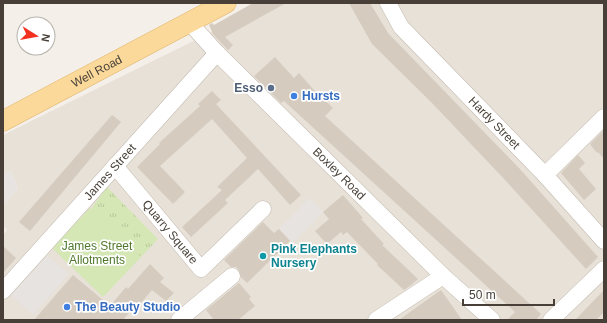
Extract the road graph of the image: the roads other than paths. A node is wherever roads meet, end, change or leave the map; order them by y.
1 (226, 3) edge
2 (388, 3) edge
3 (190, 23) junction
4 (217, 52) junction
5 (604, 117) edge
6 (3, 121) edge
7 (115, 166) junction
8 (545, 175) junction
9 (263, 209) dead end
10 (604, 241) edge
11 (604, 269) edge
12 (232, 276) dead end
13 (443, 276) junction
14 (3, 291) edge
15 (179, 320) edge
16 (376, 320) edge
17 (492, 320) edge
18 (551, 320) edge

1 - 3 main road, Well Road
2 - 8 street, Hardy Street
3 - 4 street, Boxley Road
3 - 6 main road, Well Road
4 - 7 street, James Street
4 - 13 street, Boxley Road
5 - 8 street
7 - 9 street, Quarry Square
7 - 14 street, James Street
8 - 10 street, Hardy Street
11 - 18 street
12 - 15 street
13 - 16 street
13 - 17 street, Boxley Road

